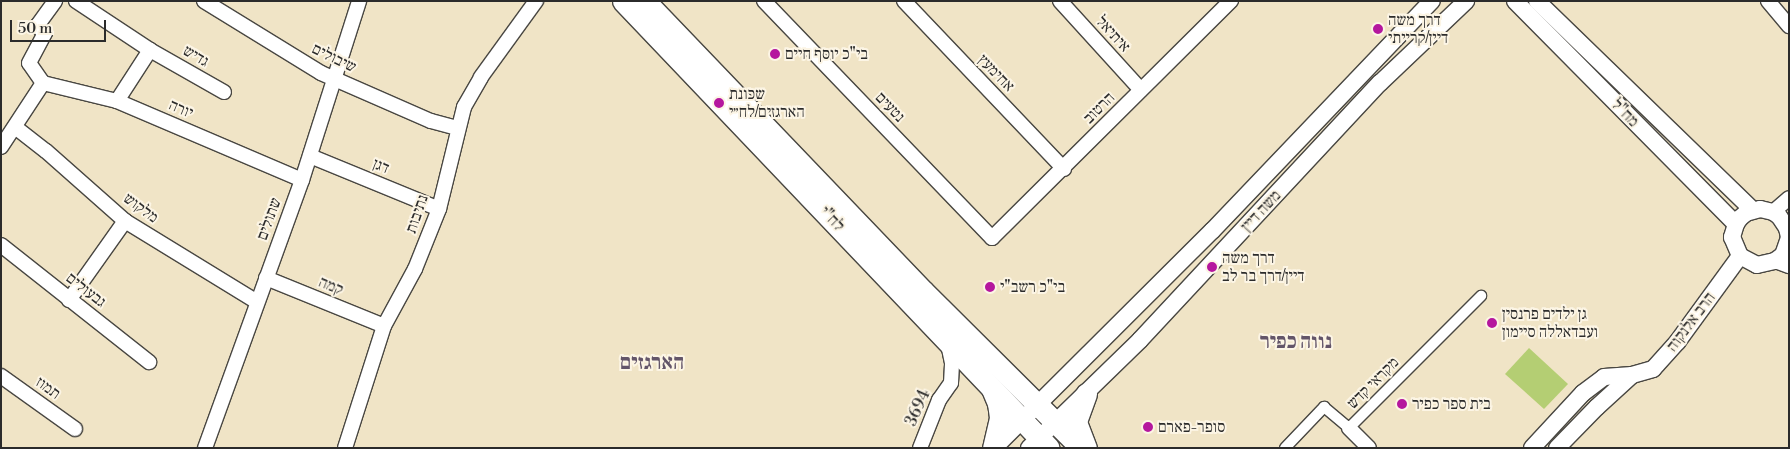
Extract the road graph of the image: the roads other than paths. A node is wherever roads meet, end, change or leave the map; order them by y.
1 (55, 1) edge
2 (76, 1) edge
3 (204, 1) edge
4 (360, 1) edge
5 (536, 1) edge
6 (623, 1) edge
7 (645, 1) edge
8 (764, 1) edge
9 (904, 1) edge
10 (1060, 1) edge
11 (1231, 1) edge
12 (1432, 1) edge
13 (1466, 1) edge
14 (1515, 1) edge
15 (1537, 1) edge
16 (1768, 1) edge
17 (1789, 26) edge
18 (150, 50) junction
19 (334, 78) junction
20 (43, 82) junction
21 (1141, 90) junction
22 (224, 92) dead end
23 (117, 101) junction
24 (15, 127) junction
25 (457, 128) junction
26 (1, 147) edge
27 (310, 156) junction
28 (1064, 169) junction
29 (302, 180) junction
30 (1789, 198) edge
31 (439, 209) junction
32 (1753, 210) junction
33 (1773, 212) junction
34 (125, 221) junction
35 (1736, 224) junction
36 (992, 238) joint
37 (1788, 238) edge
38 (1, 245) edge
39 (1740, 256) junction
40 (1782, 264) edge
41 (266, 278) junction
42 (1481, 296) dead end
43 (69, 300) junction
44 (257, 302) junction
45 (384, 326) junction
46 (947, 339) junction
47 (149, 362) dead end
48 (1632, 375) junction
49 (1, 376) edge
50 (986, 380) junction
51 (951, 383) junction
52 (1086, 394) junction
53 (1039, 404) junction
54 (1023, 419) junction
55 (1057, 422) junction
56 (1349, 428) junction
57 (75, 429) dead end
58 (1040, 444) edge
59 (205, 448) edge
60 (344, 448) edge
61 (920, 448) edge
62 (994, 448) edge
63 (1081, 448) edge
64 (1086, 448) edge
65 (1285, 448) edge
66 (1370, 448) edge
67 (1532, 448) edge
68 (1557, 448) edge

1 - 20 street
2 - 18 street, גדיש
3 - 19 street, שיבולים
4 - 19 street, שתולים
5 - 25 street, נתיבות
6 - 46 main road, לח"י
7 - 53 main road, לח"י
8 - 36 street, נטעים
9 - 28 street, אחימעץ
10 - 21 street, איתיאל
11 - 21 street, הרטוב
12 - 53 street, משה דיין
13 - 52 street, משה דיין
14 - 35 street, מח"ל
15 - 32 street, מח"ל
16 - 17 street
18 - 22 street, גדיש
18 - 23 street
19 - 25 street, שיבולים
19 - 27 street, שתולים
20 - 23 street, יורה
20 - 24 street
21 - 28 street, הרטוב
23 - 29 street, יורה
24 - 26 street
24 - 34 street, מלקוש
25 - 31 street, נתיבות
27 - 29 street, שתולים
27 - 31 street, דגן
28 - 36 street, הרטוב
29 - 41 street, שתולים
30 - 33 street
31 - 45 street, נתיבות
32 - 33 street
32 - 35 street
33 - 37 street
34 - 43 street
34 - 44 street, מלקוש
35 - 39 street
37 - 40 street
38 - 43 street, גבעולים
39 - 40 street
39 - 48 street, הרב אלנקוה
41 - 44 street, שתולים
41 - 45 street, קמה
42 - 56 street, מקראי קדש
43 - 47 street, גבעולים
44 - 59 street, שתולים
45 - 60 street, נתיבות
46 - 50 main road, לח"י
46 - 51 street, 3694
48 - 67 street, הרב אלנקוה
48 - 68 street, הרב אלנקוה
49 - 57 street, תמוז
50 - 51 street, 3694
50 - 54 main road, לח"י
50 - 62 main road
51 - 61 street, 3694
52 - 55 street, משה דיין
52 - 64 main road
53 - 54 street, משה דיין
53 - 55 main road, לח"י
54 - 58 main road, לח"י
54 - 62 street, משה דיין
55 - 58 street, משה דיין
55 - 63 main road, לח"י
56 - 65 street, מקראי קדש
56 - 66 street

